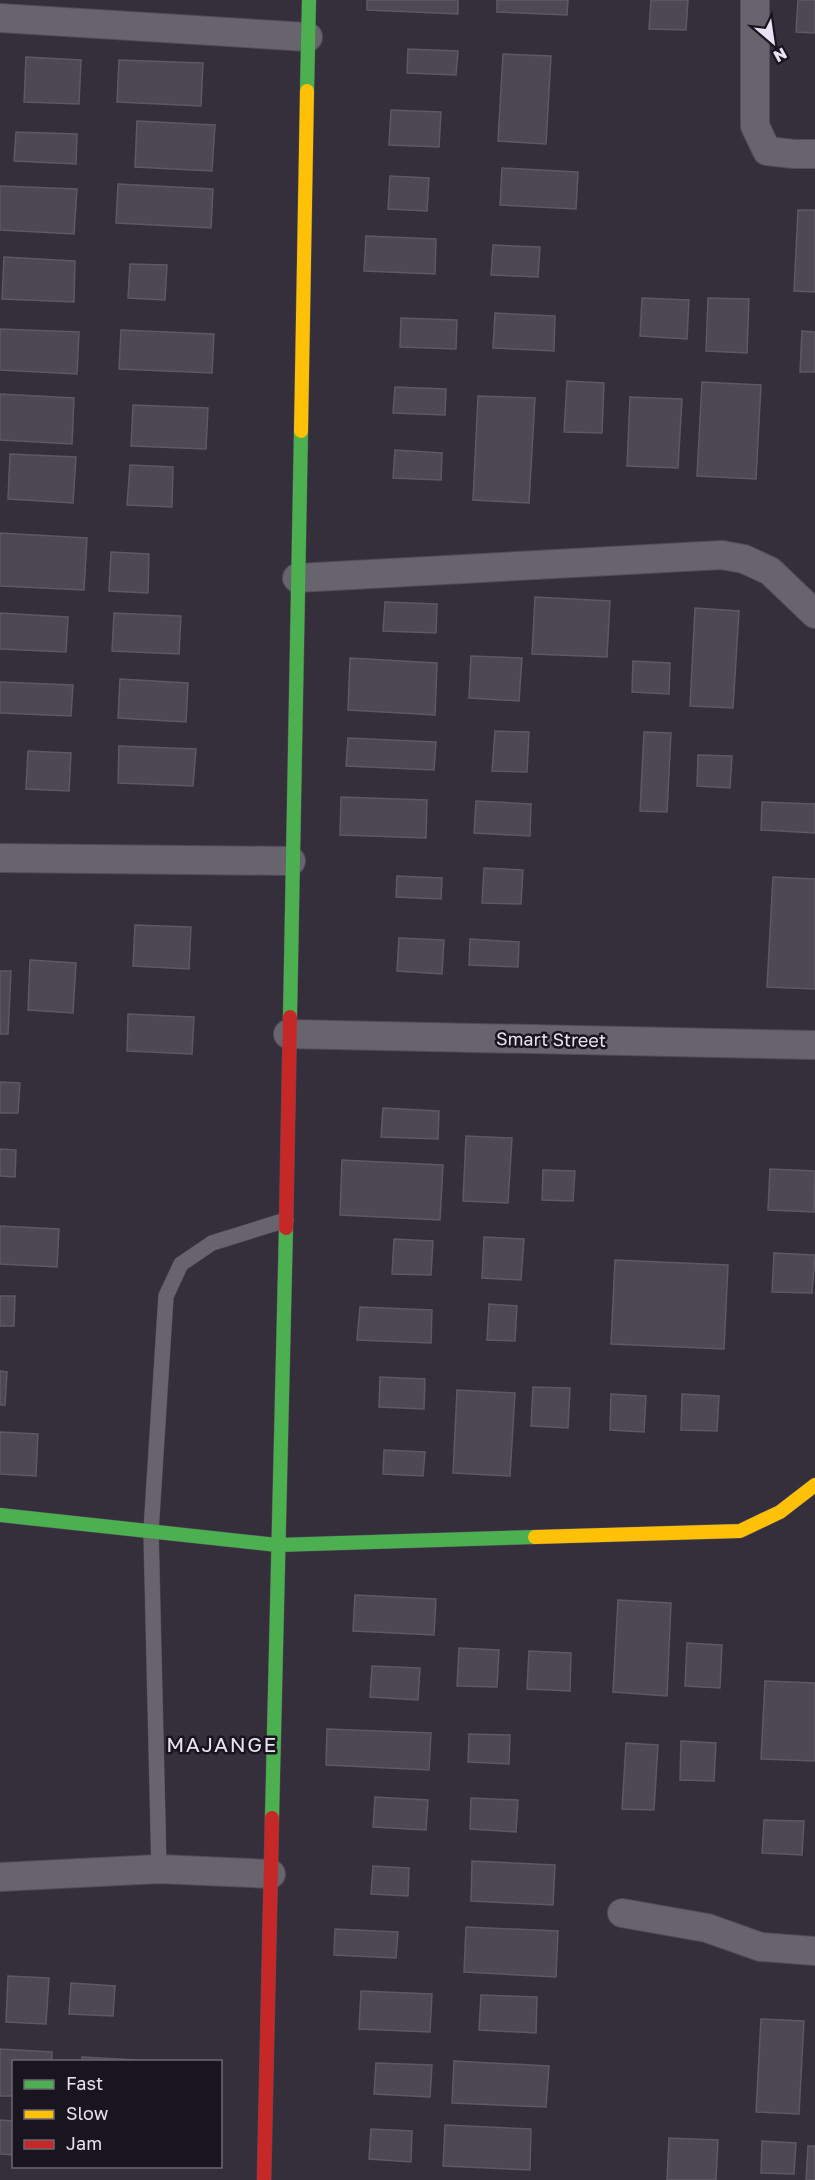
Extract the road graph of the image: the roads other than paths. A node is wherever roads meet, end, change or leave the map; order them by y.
1 (309, 0) edge
2 (755, 0) edge
3 (0, 18) edge
4 (308, 37) junction
5 (815, 153) edge
6 (297, 578) junction
7 (815, 614) edge
8 (0, 858) edge
9 (291, 861) junction
10 (288, 1034) junction
11 (815, 1046) edge
12 (286, 1220) junction
13 (815, 1485) edge
14 (0, 1515) edge
15 (152, 1531) junction
16 (277, 1545) junction
17 (159, 1869) junction
18 (271, 1874) junction
19 (0, 1877) edge
20 (622, 1913) dead end
21 (815, 1951) edge
22 (264, 2180) edge

1 - 4 street
2 - 5 street
3 - 4 street
4 - 6 street
6 - 7 street
6 - 9 street
8 - 9 street
9 - 10 street
10 - 11 street, Smart Street
10 - 12 street
12 - 15 lane
12 - 16 street
13 - 16 street
14 - 15 street
15 - 16 street
15 - 17 lane
16 - 18 street
17 - 18 street
17 - 19 street
18 - 22 street
20 - 21 street

